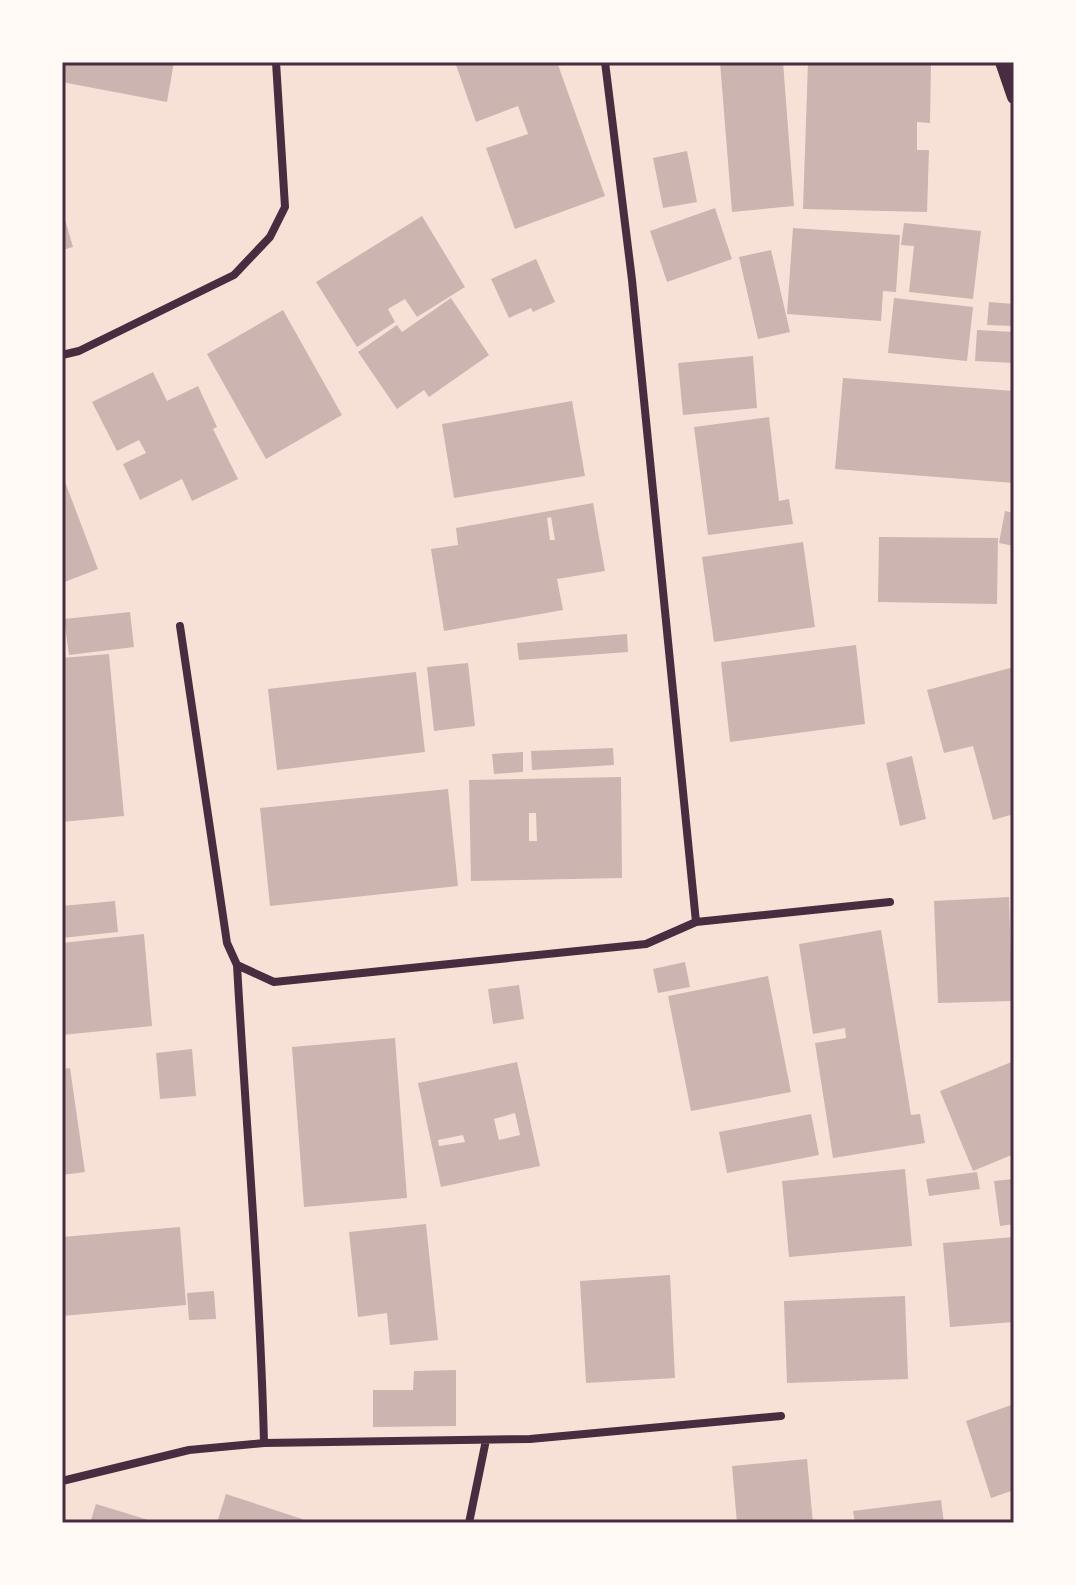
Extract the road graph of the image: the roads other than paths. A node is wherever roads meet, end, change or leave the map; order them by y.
1 (276, 62) edge
2 (605, 62) edge
3 (1002, 62) edge
4 (1014, 97) edge
5 (62, 355) edge
6 (180, 626) dead end
7 (890, 902) dead end
8 (696, 922) junction
9 (237, 965) junction
10 (781, 1416) dead end
11 (486, 1440) junction
12 (264, 1443) junction
13 (62, 1481) edge
14 (469, 1523) edge

1 - 5 street
2 - 8 street
3 - 4 street
6 - 9 street
7 - 8 street
8 - 9 street
9 - 12 street
10 - 11 street
11 - 12 street
11 - 14 street
12 - 13 street

